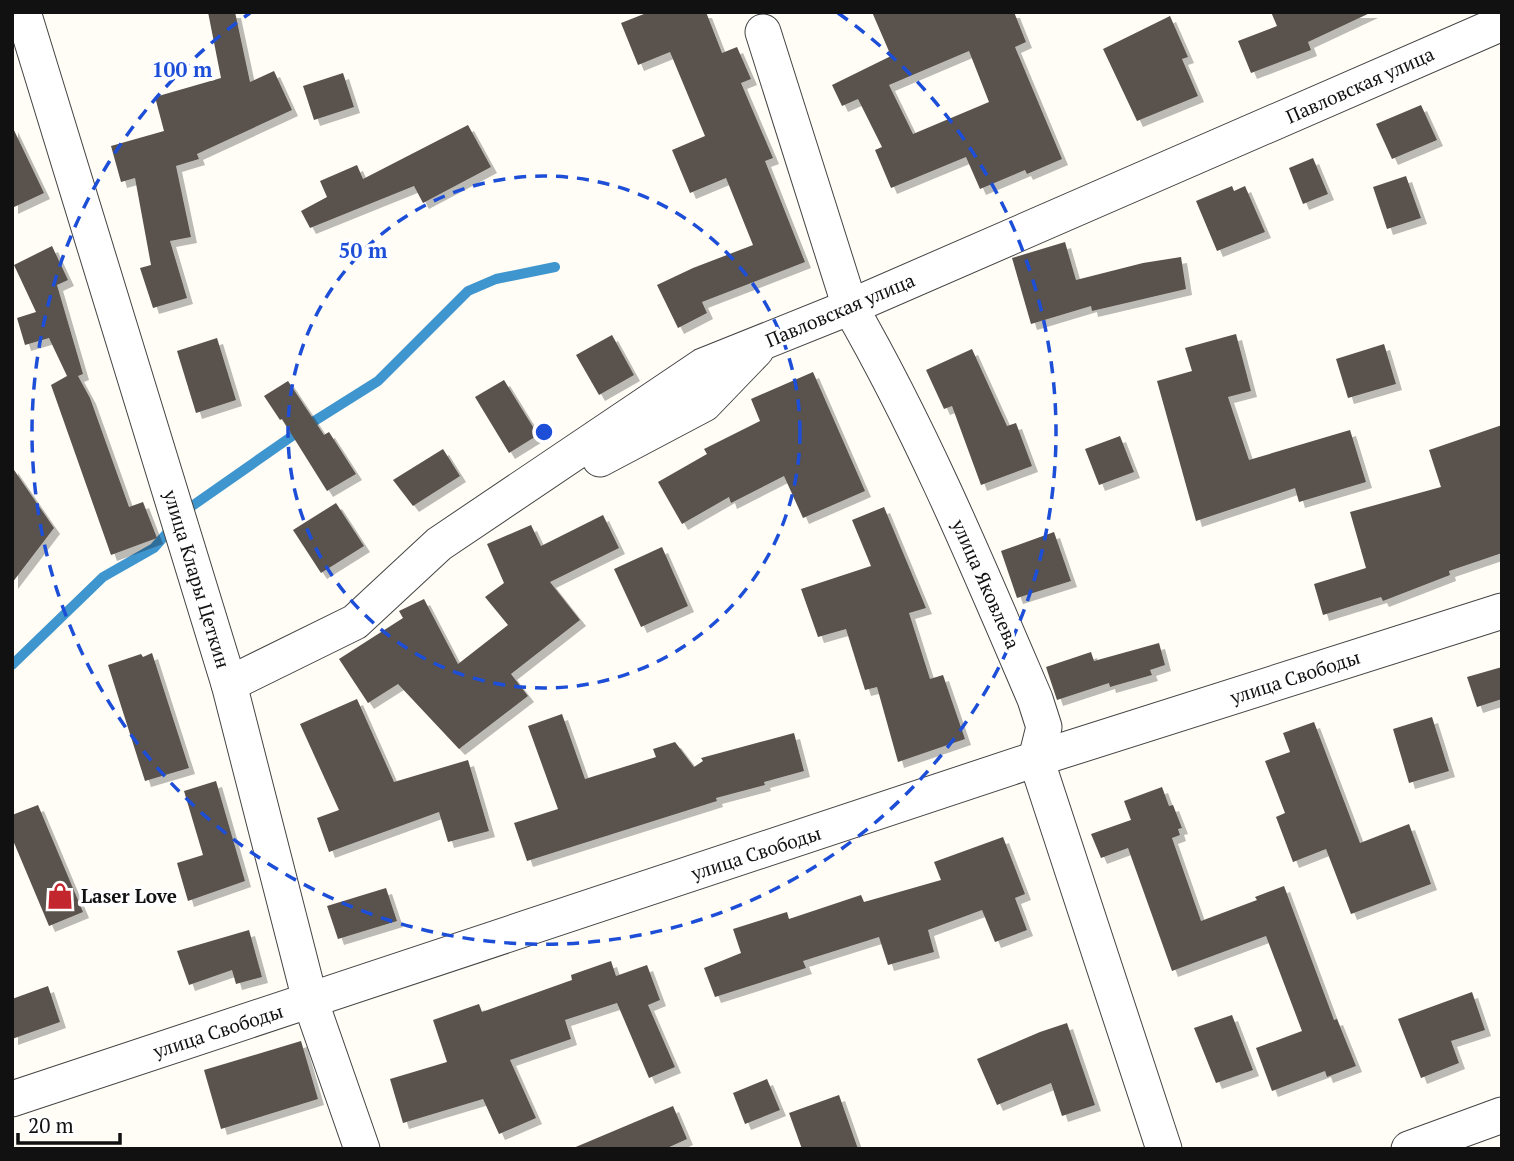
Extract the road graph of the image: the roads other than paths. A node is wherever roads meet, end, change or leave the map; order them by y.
1 (23, 12) edge
2 (1502, 23) edge
3 (762, 32) dead end
4 (850, 307) junction
5 (1502, 611) edge
6 (229, 684) junction
7 (1036, 759) junction
8 (310, 1000) junction
9 (12, 1099) edge
10 (1501, 1116) edge
11 (362, 1149) edge
12 (1164, 1149) edge
13 (1409, 1149) edge

1 - 6 street, улица Клары Цеткин
2 - 4 street, Павловская улица
3 - 4 street, улица Яковлева
4 - 6 street, Павловская улица
4 - 7 street, улица Яковлева
5 - 7 street, улица Свободы
6 - 8 street, улица Клары Цеткин
7 - 8 street, улица Свободы
7 - 12 street
8 - 9 street, улица Свободы
8 - 11 street, улица Клары Цеткин
10 - 13 street

